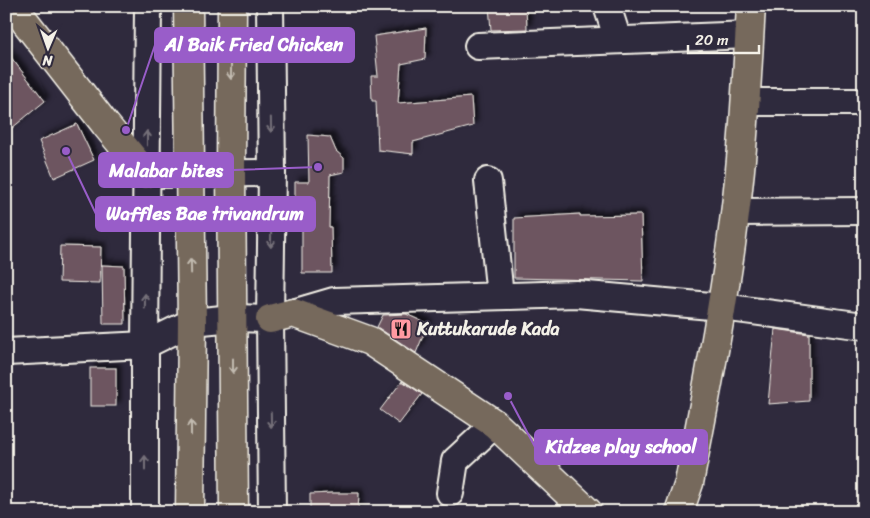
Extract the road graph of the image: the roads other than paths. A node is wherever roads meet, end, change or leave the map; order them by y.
1 (13, 6) edge
2 (148, 6) edge
3 (188, 6) edge
4 (232, 6) edge
5 (270, 6) edge
6 (607, 6) edge
7 (751, 6) edge
8 (749, 35) junction
9 (618, 40) junction
10 (478, 46) dead end
11 (746, 102) junction
12 (864, 102) edge
13 (146, 174) junction
14 (189, 174) junction
15 (231, 174) junction
16 (272, 174) junction
17 (488, 181) dead end
18 (864, 211) edge
19 (736, 212) junction
20 (500, 296) junction
21 (722, 307) junction
22 (281, 316) junction
23 (233, 318) junction
24 (192, 322) junction
25 (864, 326) edge
26 (145, 345) junction
27 (6, 352) edge
28 (495, 424) junction
29 (450, 493) dead end
30 (146, 512) edge
31 (190, 512) edge
32 (234, 512) edge
33 (272, 512) edge
34 (588, 512) edge
35 (680, 512) edge

1 - 13 main road
13 -> 2 street
3 - 14 main road
4 -> 15 main road
5 -> 16 street
6 - 9 street
7 - 8 main road
8 - 9 street
8 - 11 main road
9 - 10 street
11 - 12 street
11 - 19 main road
13 - 14 street
26 -> 13 street
14 - 15 street
24 -> 14 main road
15 - 16 street
15 - 23 main road
16 -> 22 street
17 - 20 street
18 - 19 street
19 - 21 main road
20 - 21 street
20 - 22 street
21 - 25 street
21 - 35 main road
22 - 23 street
22 - 28 main road
22 -> 33 street
23 - 24 street
23 -> 32 main road
24 - 26 street
31 -> 24 main road
26 - 27 street
30 -> 26 street
28 - 29 street
28 - 34 main road

